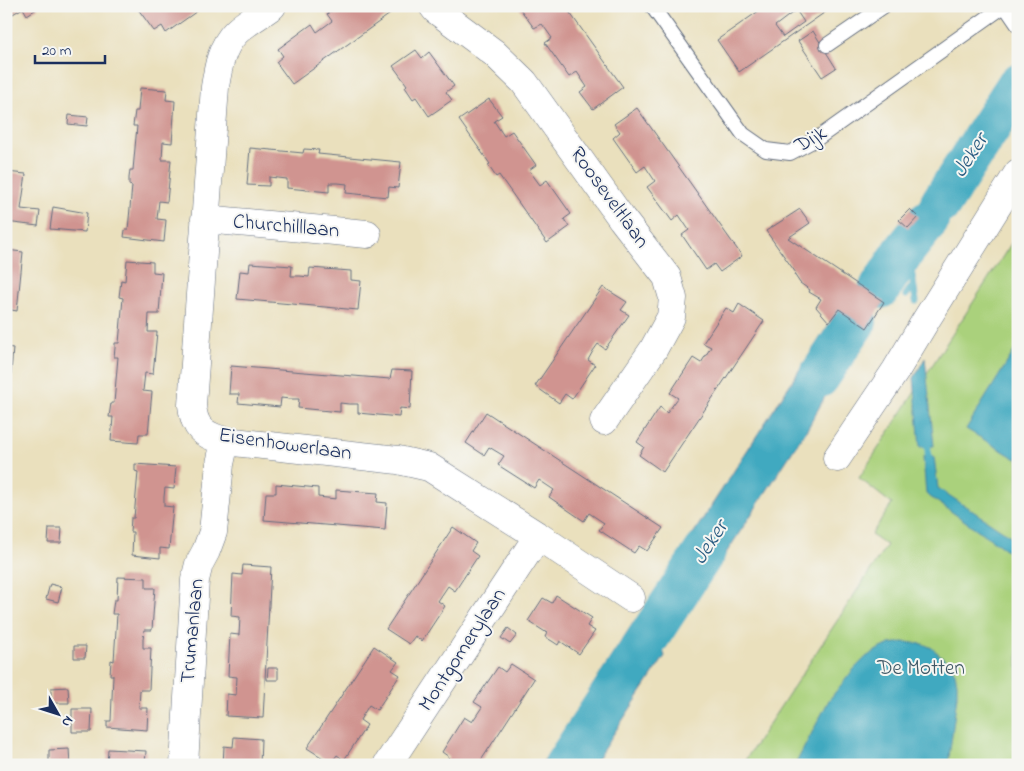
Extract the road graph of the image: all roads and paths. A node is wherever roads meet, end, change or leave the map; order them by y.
1 (272, 6) edge
2 (433, 6) edge
3 (652, 6) edge
4 (884, 6) edge
5 (1004, 6) edge
6 (1018, 25) edge
7 (826, 45) dead end
8 (1018, 173) edge
9 (205, 219) junction
10 (367, 234) dead end
11 (604, 421) dead end
12 (225, 441) junction
13 (837, 458) dead end
14 (538, 536) junction
15 (631, 598) dead end
16 (184, 765) edge
17 (387, 765) edge

1 - 9 street, Eisenhowerlaan
2 - 11 street, Rooseveltlaan
3 - 5 lane, Dijk
4 - 7 lane
5 - 6 lane, Dijk
8 - 13 street
9 - 10 street, Churchilllaan
9 - 12 street, Eisenhowerlaan
12 - 14 street, Eisenhowerlaan
12 - 16 street, Trumanlaan
14 - 15 street, Eisenhowerlaan
14 - 17 street, Montgomerylaan

